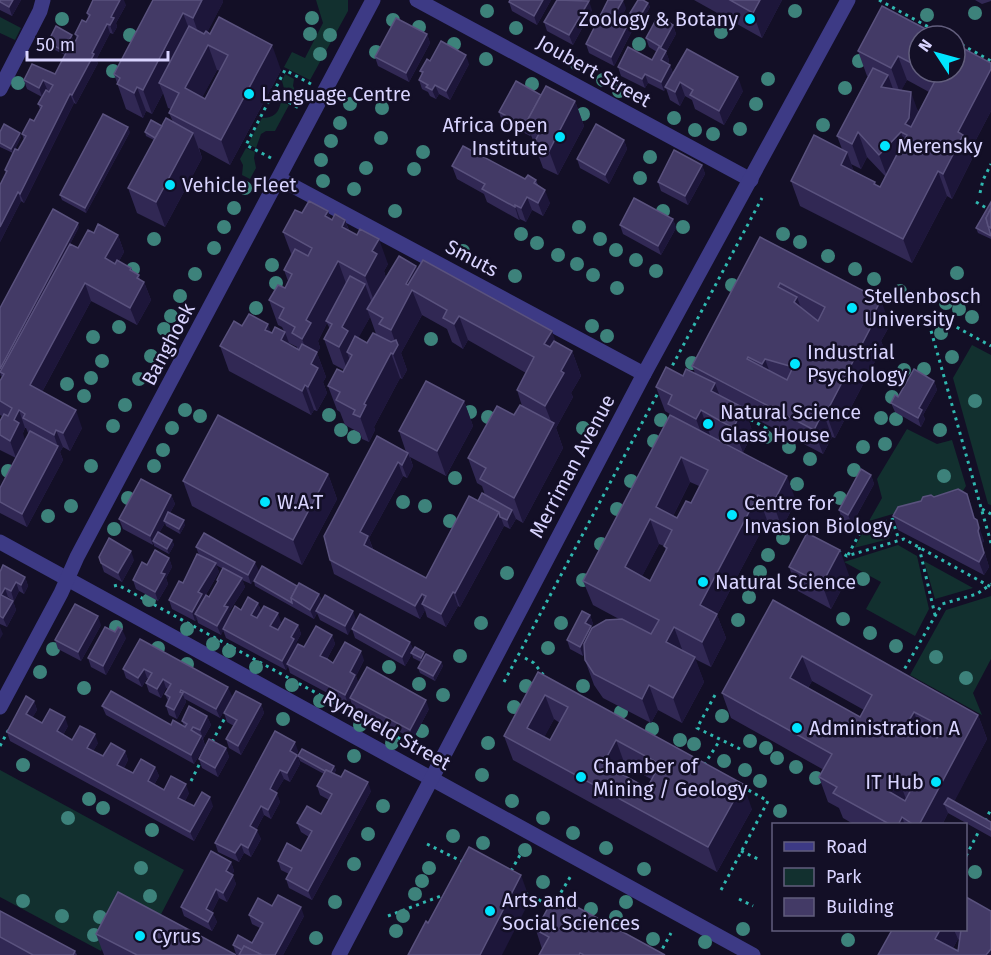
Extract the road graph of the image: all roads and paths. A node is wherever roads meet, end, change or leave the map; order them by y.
1 (43, 0) edge
2 (374, 0) edge
3 (417, 0) edge
4 (848, 0) edge
5 (879, 0) edge
6 (923, 24) edge
7 (967, 48) edge
8 (991, 61) edge
9 (312, 85) dead end
10 (0, 89) edge
11 (273, 93) junction
12 (300, 108) dead end
13 (273, 159) dead end
14 (991, 164) edge
15 (280, 178) junction
16 (751, 180) junction
17 (764, 192) dead end
18 (980, 193) dead end
19 (976, 202) dead end
20 (991, 210) edge
21 (918, 315) dead end
22 (928, 320) junction
23 (991, 346) edge
24 (644, 374) junction
25 (665, 378) edge
26 (660, 388) edge
27 (735, 412) edge
28 (758, 445) dead end
29 (981, 508) junction
30 (991, 514) edge
31 (903, 516) edge
32 (892, 519) junction
33 (801, 530) dead end
34 (818, 540) edge
35 (899, 540) junction
36 (0, 542) edge
37 (991, 543) edge
38 (919, 546) junction
39 (833, 548) edge
40 (847, 556) junction
41 (67, 578) junction
42 (991, 586) edge
43 (110, 587) dead end
44 (935, 615) junction
45 (525, 658) dead end
46 (901, 675) edge
47 (547, 680) edge
48 (502, 684) dead end
49 (715, 695) dead end
50 (0, 707) edge
51 (231, 708) edge
52 (10, 728) edge
53 (720, 740) junction
54 (0, 746) edge
55 (209, 747) edge
56 (740, 749) dead end
57 (412, 751) dead end
58 (204, 756) edge
59 (695, 760) edge
60 (432, 779) junction
61 (190, 781) dead end
62 (736, 784) edge
63 (991, 809) edge
64 (428, 844) dead end
65 (525, 846) dead end
66 (741, 851) junction
67 (967, 854) edge
68 (760, 860) dead end
69 (467, 864) edge
70 (572, 872) dead end
71 (509, 874) edge
72 (721, 890) dead end
73 (448, 893) edge
74 (524, 893) dead end
75 (739, 899) dead end
76 (753, 906) dead end
77 (553, 907) junction
78 (548, 915) edge
79 (388, 916) dead end
80 (671, 933) dead end
81 (339, 955) edge
82 (659, 955) edge
83 (753, 955) edge

1 - 10 street
2 - 15 street, Banghoek
3 - 16 street, Joubert Street
4 - 16 street, Merriman Avenue
5 - 6 path
7 - 8 path
9 - 11 path
11 - 12 path
11 - 13 path
14 - 18 path
15 - 24 street, Smuts
15 - 41 street, Banghoek
16 - 24 street, Merriman Avenue
17 - 25 path
19 - 20 path
21 - 22 path
22 - 23 path
22 - 29 path
24 - 60 street, Merriman Avenue
26 - 48 path
27 - 28 path
29 - 30 path
29 - 37 path
31 - 32 path
32 - 35 path
32 - 40 path
33 - 34 path
35 - 38 path
35 - 40 path
36 - 41 street, Ryneveld Street
38 - 42 path
38 - 44 path
39 - 40 path
41 - 50 street, Banghoek
41 - 60 street, Ryneveld Street
42 - 44 path
43 - 57 path
44 - 46 path
45 - 47 path
49 - 53 path
51 - 55 path
52 - 54 path
53 - 56 path
53 - 59 path
58 - 61 path
60 - 81 street, Merriman Avenue
60 - 83 street, Ryneveld Street
62 - 66 path
63 - 67 path
64 - 69 path
65 - 71 path
66 - 68 path
66 - 72 path
70 - 77 path
73 - 79 path
74 - 77 path
75 - 76 path
77 - 78 path
80 - 82 path

